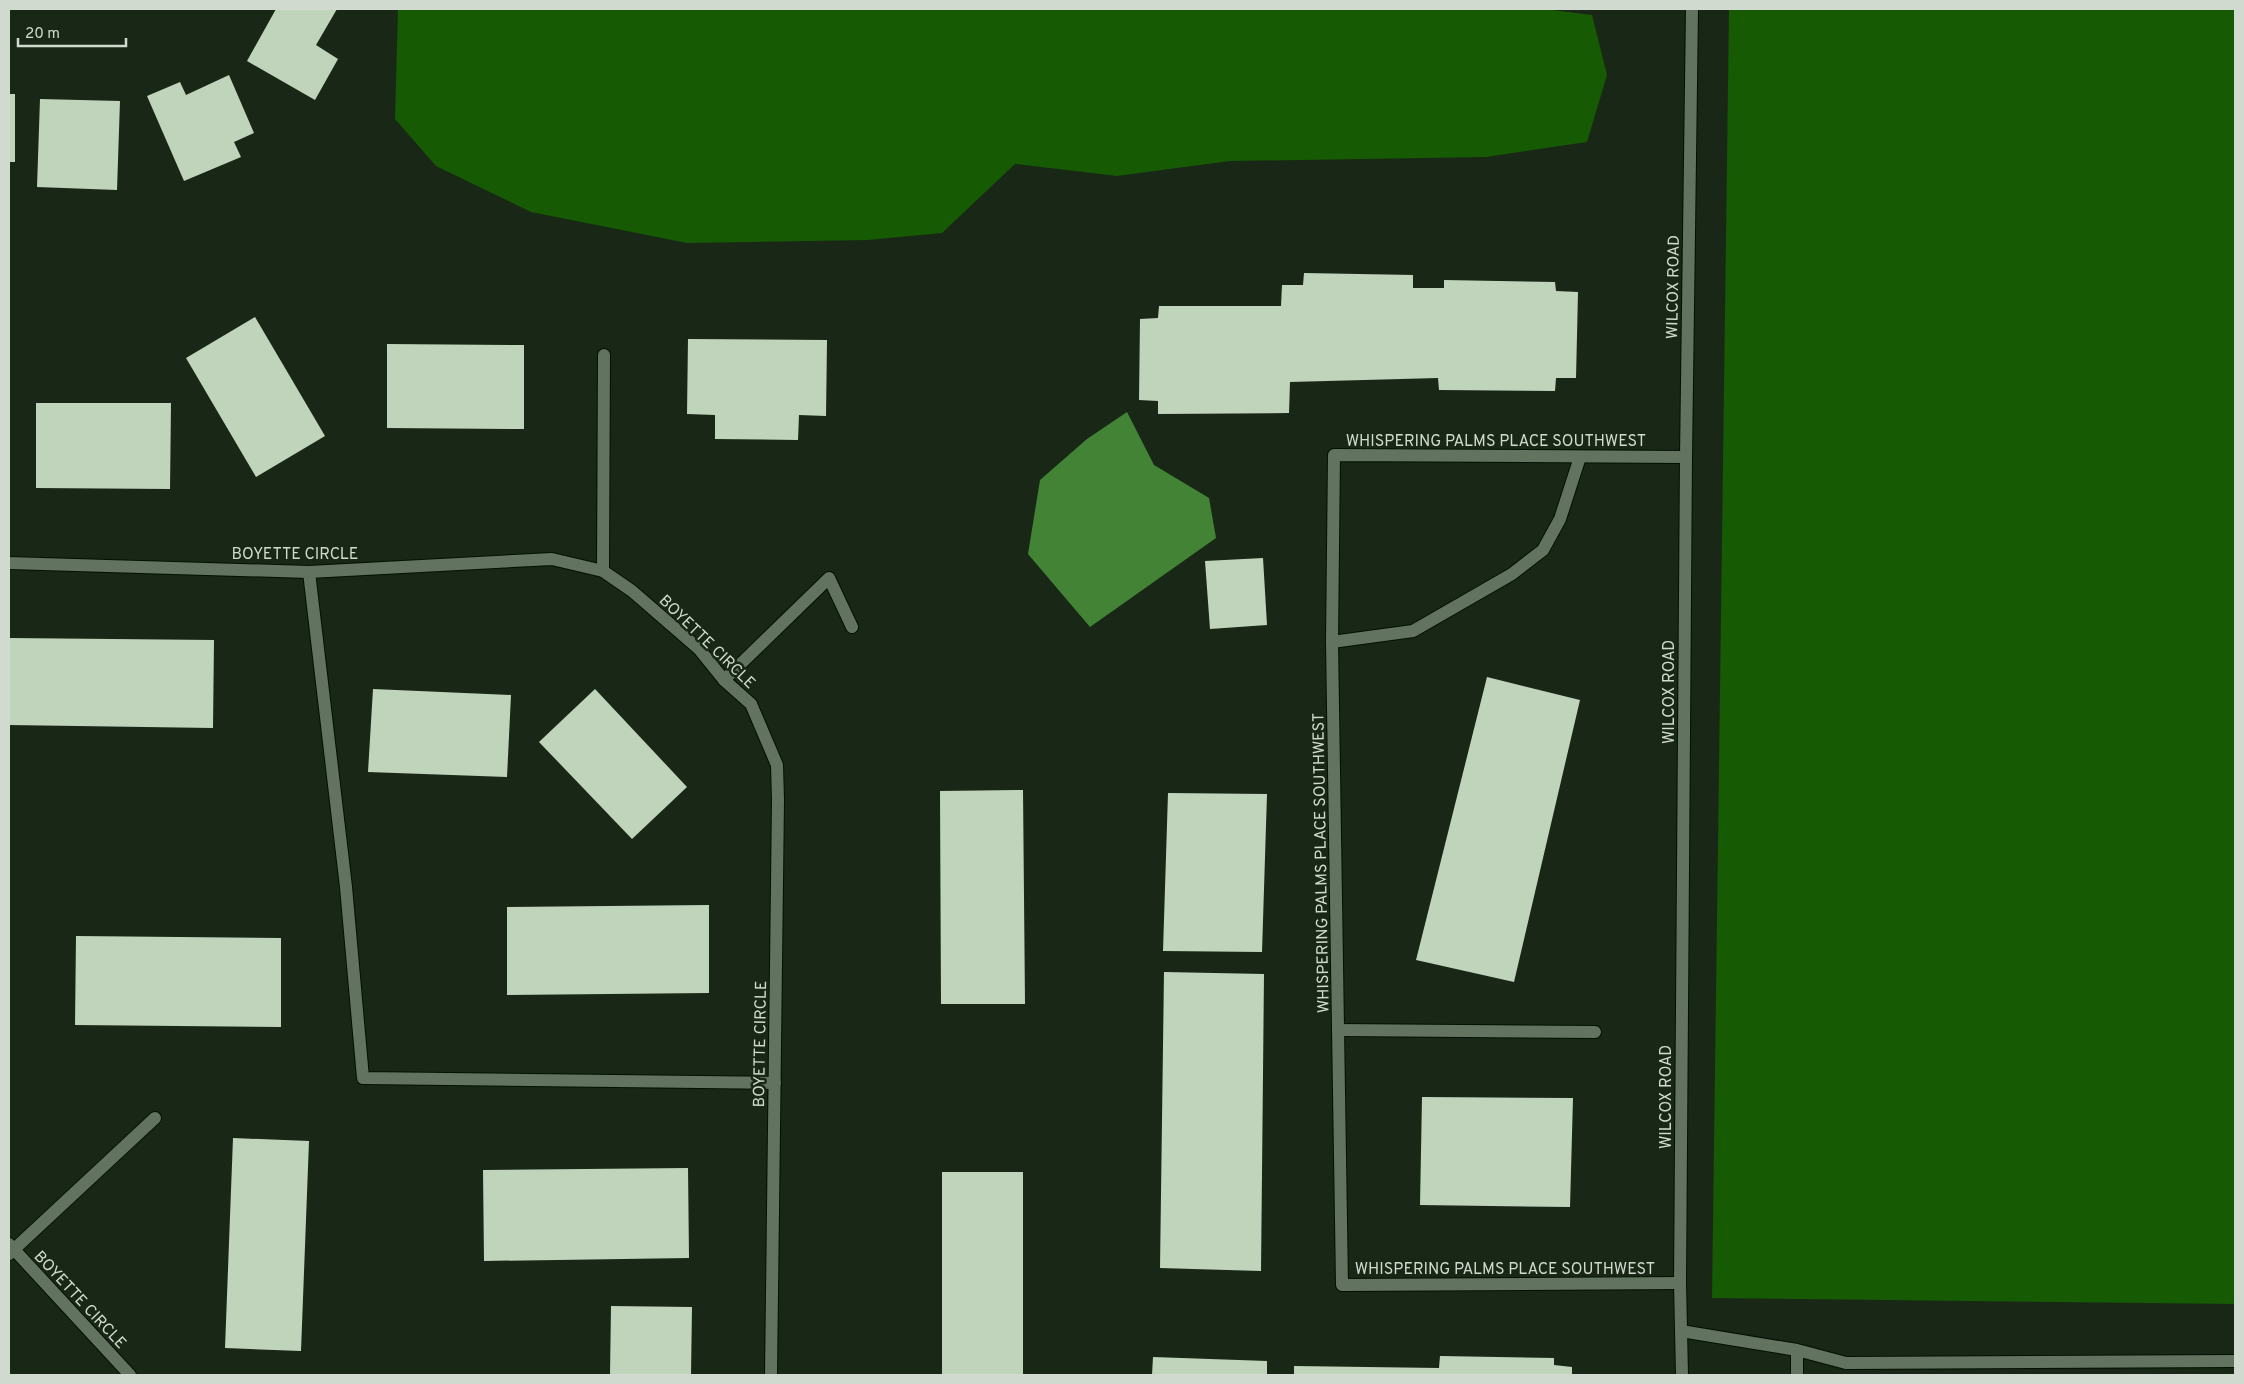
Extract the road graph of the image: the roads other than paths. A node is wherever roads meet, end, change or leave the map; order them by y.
1 (1692, 9) edge
2 (604, 355) dead end
3 (1580, 457) junction
4 (1686, 457) junction
5 (9, 564) edge
6 (603, 571) junction
7 (309, 572) junction
8 (852, 627) dead end
9 (1332, 642) junction
10 (724, 680) junction
11 (1338, 1030) junction
12 (1595, 1032) dead end
13 (775, 1083) junction
14 (155, 1118) dead end
15 (10, 1249) edge
16 (1680, 1283) junction
17 (1681, 1331) junction
18 (1797, 1350) junction
19 (2235, 1361) edge
20 (130, 1375) edge
21 (771, 1375) edge
22 (1682, 1375) edge
23 (1797, 1375) edge

1 - 4 street, WILCOX ROAD
2 - 6 street
3 - 4 street, WHISPERING PALMS PLACE SOUTHWEST
3 - 9 street
3 - 9 street, WHISPERING PALMS PLACE SOUTHWEST
4 - 16 street, WILCOX ROAD
5 - 7 street, BOYETTE CIRCLE
6 - 7 street, BOYETTE CIRCLE
6 - 10 street, BOYETTE CIRCLE
7 - 13 street
8 - 10 street
9 - 11 street, WHISPERING PALMS PLACE SOUTHWEST
10 - 13 street, BOYETTE CIRCLE
11 - 12 street
11 - 16 street, WHISPERING PALMS PLACE SOUTHWEST
13 - 21 street, BOYETTE CIRCLE
14 - 15 street
15 - 20 street, BOYETTE CIRCLE
16 - 17 street, WILCOX ROAD
17 - 18 street
17 - 22 street, WILCOX ROAD
18 - 19 street
18 - 23 street

